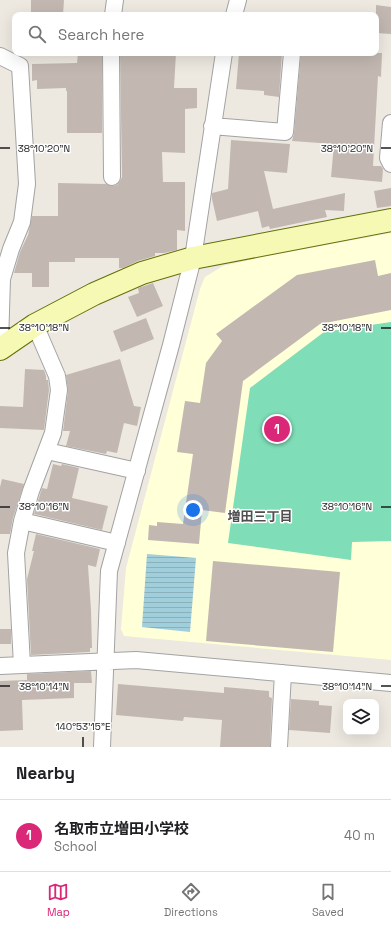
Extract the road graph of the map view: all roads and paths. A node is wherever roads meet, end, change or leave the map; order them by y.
1 (115, 0) edge
2 (238, 0) edge
3 (113, 12) edge
4 (235, 12) edge
5 (0, 56) edge
6 (111, 56) edge
7 (224, 56) edge
8 (292, 56) edge
9 (391, 122) edge
10 (212, 126) junction
11 (391, 164) edge
12 (112, 177) dead end
13 (391, 220) edge
14 (193, 258) junction
15 (35, 325) junction
16 (0, 343) edge
17 (0, 349) edge
18 (48, 451) junction
19 (137, 471) junction
20 (22, 521) junction
21 (116, 543) junction
22 (106, 660) junction
23 (22, 665) junction
24 (0, 666) edge
25 (283, 673) junction
26 (391, 682) edge
27 (102, 747) edge
28 (279, 747) edge

1 - 3 street
2 - 4 street
5 - 16 street
6 - 12 street
7 - 10 street
8 - 10 street
9 - 11 street
10 - 14 street
13 - 14 street
14 - 15 street
14 - 19 street
15 - 17 street
15 - 18 street
18 - 19 street
18 - 20 street
19 - 21 street
20 - 21 street
20 - 23 street
21 - 22 street
22 - 23 street
22 - 25 street
22 - 27 street
23 - 24 street
25 - 26 street
25 - 28 street

